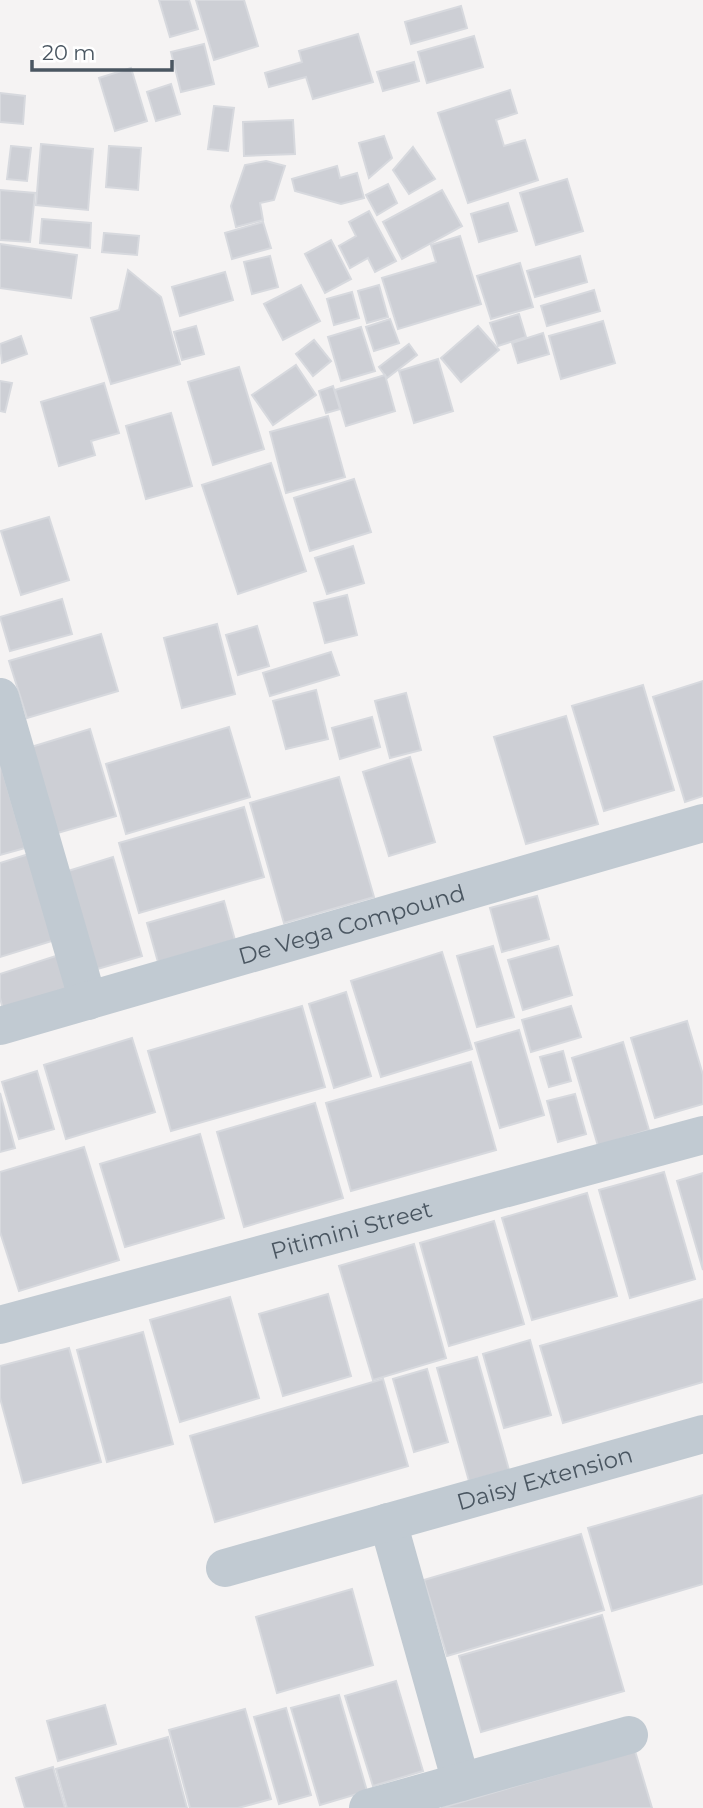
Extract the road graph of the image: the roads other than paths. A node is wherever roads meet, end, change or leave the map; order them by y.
1 (0, 698) edge
2 (703, 823) edge
3 (88, 1001) junction
4 (0, 1026) edge
5 (703, 1135) edge
6 (0, 1325) edge
7 (703, 1434) edge
8 (388, 1522) junction
9 (226, 1568) dead end
10 (629, 1735) dead end
11 (461, 1782) junction
12 (368, 1808) edge

1 - 3 street
2 - 3 street, De Vega Compound
3 - 4 street, De Vega Compound
5 - 6 street, Pitimini Street
7 - 8 street, Daisy Extension
8 - 9 street, Daisy Extension
8 - 11 street
10 - 11 street
11 - 12 street

